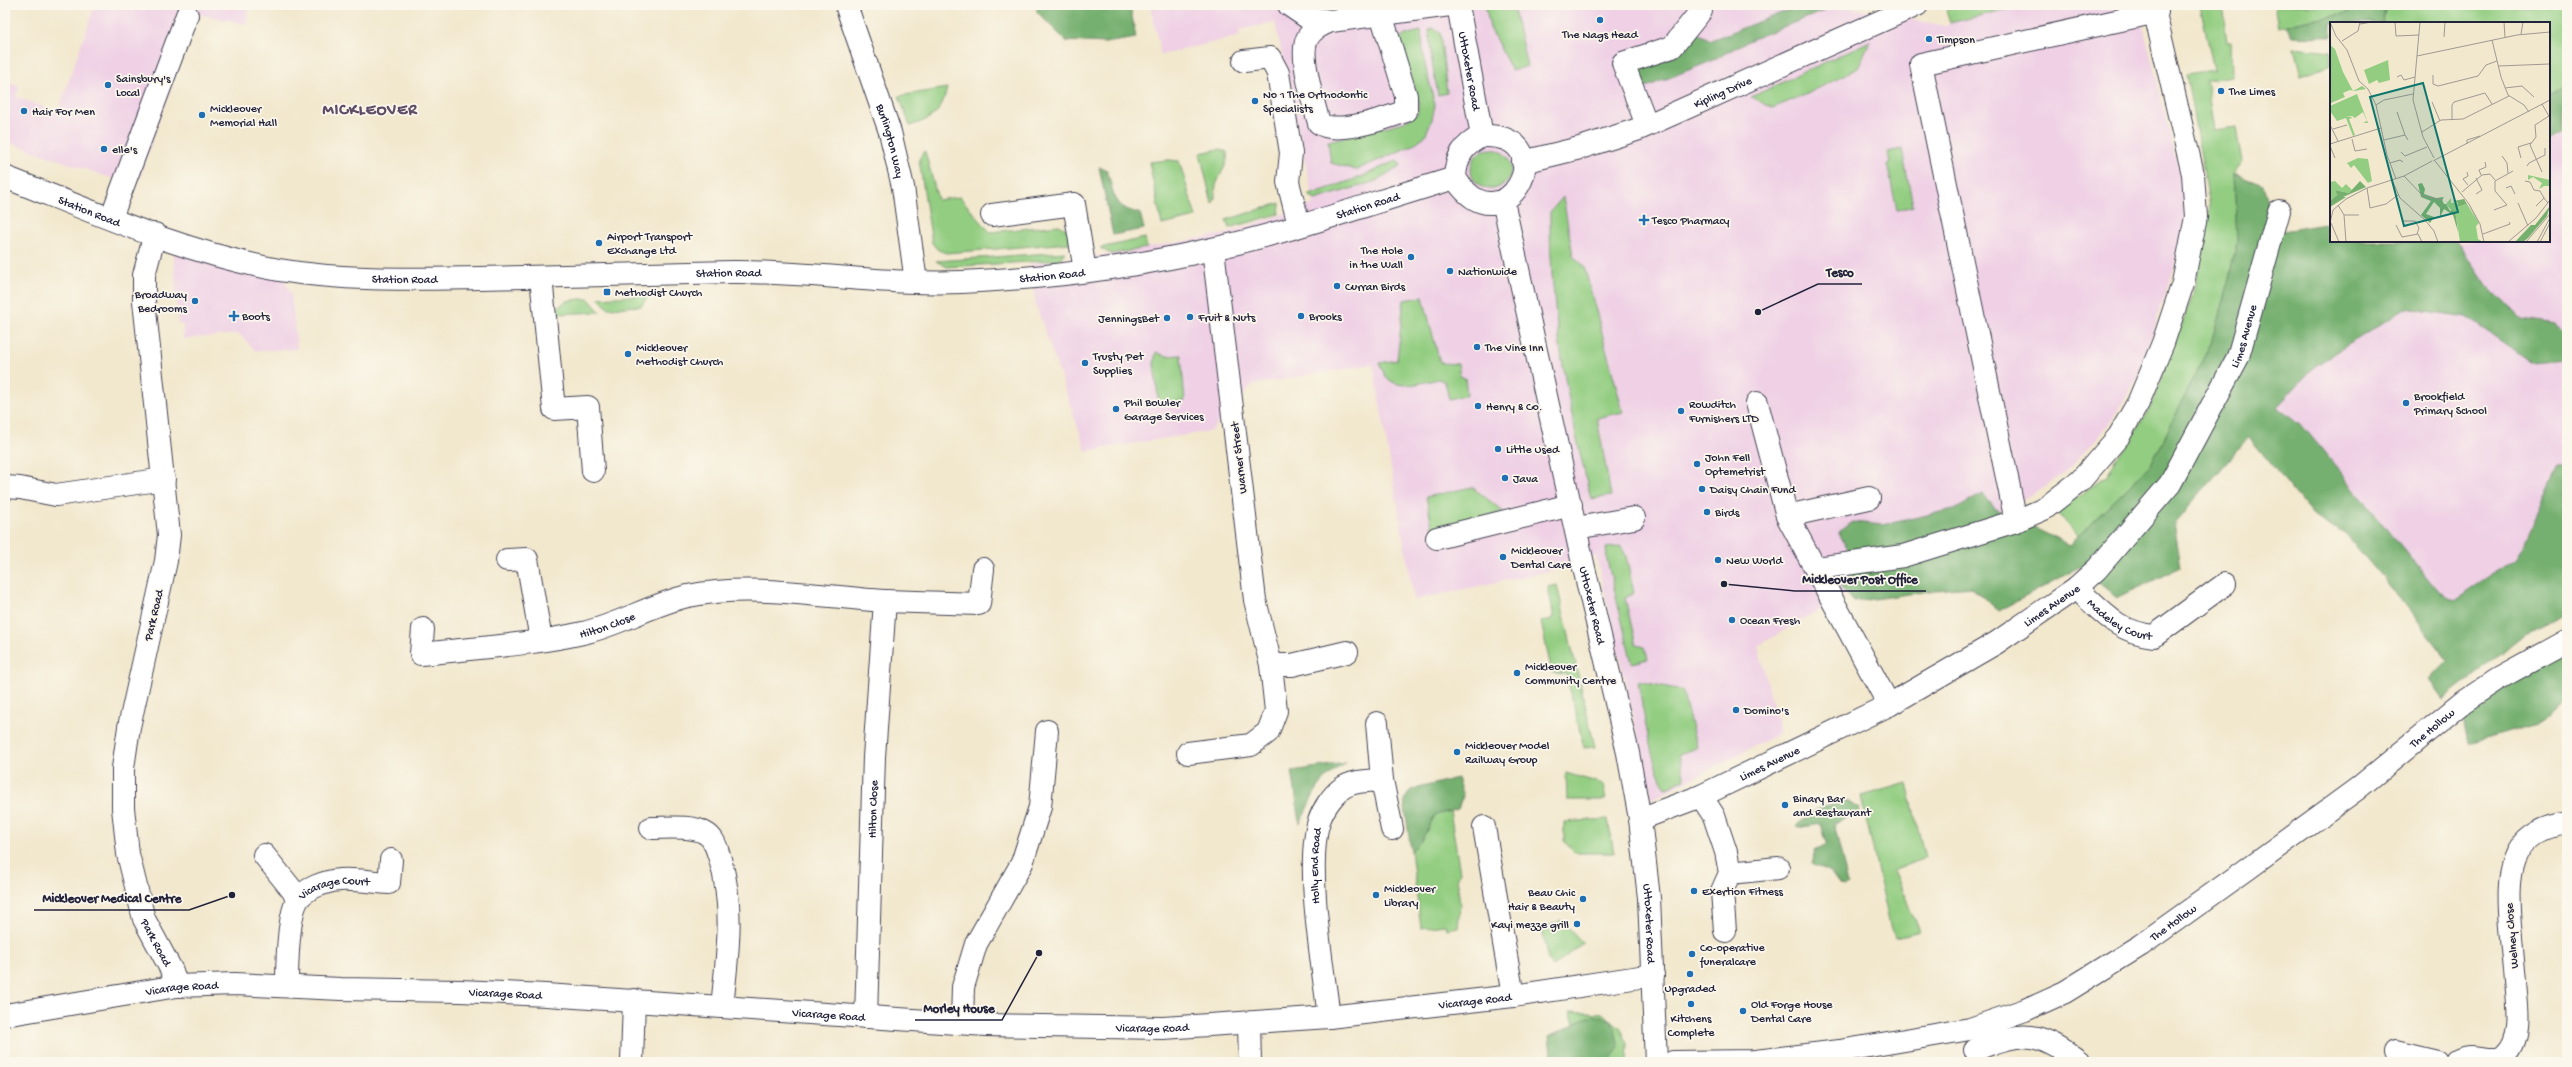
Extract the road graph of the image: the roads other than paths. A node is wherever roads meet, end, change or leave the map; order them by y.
1 (846, 5) edge
2 (1289, 5) edge
3 (1450, 5) edge
4 (1458, 5) edge
5 (1917, 5) edge
6 (2155, 8) edge
7 (1701, 11) dead end
8 (1381, 14) junction
9 (187, 15) dead end
10 (1331, 21) junction
11 (1244, 61) dead end
12 (1647, 125) junction
13 (1482, 136) junction
14 (1523, 162) junction
15 (5, 177) edge
16 (1455, 178) junction
17 (1503, 201) junction
18 (2279, 211) dead end
19 (992, 215) dead end
20 (111, 218) junction
21 (1300, 225) junction
22 (155, 234) junction
23 (1213, 249) junction
24 (1085, 271) junction
25 (541, 276) junction
26 (916, 282) junction
27 (1757, 403) dead end
28 (593, 471) dead end
29 (164, 479) junction
30 (5, 487) edge
31 (1869, 498) dead end
32 (1571, 505) junction
33 (1787, 516) junction
34 (1634, 518) dead end
35 (2016, 521) junction
36 (1576, 528) junction
37 (1437, 538) dead end
38 (507, 560) dead end
39 (1817, 568) junction
40 (983, 569) dead end
41 (2225, 584) dead end
42 (2076, 588) junction
43 (885, 601) junction
44 (423, 629) dead end
45 (542, 640) junction
46 (2567, 641) edge
47 (1347, 652) dead end
48 (1271, 665) junction
49 (1889, 705) junction
50 (1377, 723) dead end
51 (1047, 731) dead end
52 (1188, 753) dead end
53 (1382, 780) junction
54 (1701, 796) junction
55 (1640, 819) junction
56 (2567, 822) edge
57 (1484, 827) dead end
58 (651, 828) dead end
59 (1392, 829) dead end
60 (264, 855) dead end
61 (391, 860) dead end
62 (1778, 868) dead end
63 (1730, 873) junction
64 (297, 900) junction
65 (1725, 931) dead end
66 (1653, 975) junction
67 (177, 986) junction
68 (287, 986) junction
69 (1513, 996) junction
70 (634, 1000) junction
71 (722, 1007) junction
72 (5, 1015) edge
73 (1328, 1017) junction
74 (866, 1018) junction
75 (962, 1023) junction
76 (1250, 1024) junction
77 (1970, 1029) junction
78 (2395, 1052) dead end
79 (1977, 1056) edge
80 (632, 1062) edge
81 (1250, 1062) edge
82 (1656, 1062) edge
83 (1673, 1062) edge
84 (1718, 1062) edge
85 (2080, 1062) edge
86 (2437, 1062) edge
87 (2457, 1062) edge

1 - 26 street, Burlington Way
2 - 10 street
3 - 8 street
4 - 13 street, Uttoxeter Road
5 - 12 street, Kipling Drive
6 - 35 street
6 - 35 street
7 - 12 street
8 - 10 street
8 - 10 street
9 - 20 street
11 - 21 street
12 - 14 street, Kipling Drive
13 - 14 street
13 - 16 street
14 - 17 street
15 - 20 street, Station Road
16 - 17 street
16 - 21 street, Station Road
17 - 32 street, Uttoxeter Road
18 - 42 street, Limes Avenue
19 - 24 street
20 - 22 street, Station Road
21 - 23 street, Station Road
22 - 25 street, Station Road
22 - 29 street, Park Road
23 - 24 street, Station Road
23 - 48 street, Warner Street
24 - 26 street, Station Road
25 - 26 street, Station Road
25 - 28 street
27 - 33 street
29 - 30 street
29 - 67 street, Park Road
31 - 33 street
32 - 36 street, Uttoxeter Road
32 - 37 street
33 - 39 street
34 - 36 street
35 - 39 street
36 - 55 street, Uttoxeter Road
38 - 45 street
39 - 49 street
40 - 43 street, Hilton Close
41 - 42 street, Madeley Court
42 - 49 street, Limes Avenue
43 - 45 street, Hilton Close
43 - 74 street, Hilton Close
44 - 45 street, Hilton Close
46 - 77 street, The Hollow
47 - 48 street
48 - 52 street, Warner Street
49 - 54 street, Limes Avenue
50 - 53 street
51 - 75 street
53 - 59 street
53 - 73 street, Holly End Road
54 - 55 street, Limes Avenue
54 - 63 street
55 - 66 street, Uttoxeter Road
56 - 87 street, Welney Close
57 - 69 street
58 - 71 street
60 - 64 street
61 - 64 street, Vicarage Court
62 - 63 street
63 - 65 street
64 - 68 street, Vicarage Court
66 - 69 street, Vicarage Road
66 - 82 street, Uttoxeter Road
67 - 68 street, Vicarage Road
67 - 72 street, Vicarage Road
68 - 70 street, Vicarage Road
69 - 73 street, Vicarage Road
70 - 71 street, Vicarage Road
70 - 80 street
71 - 74 street, Vicarage Road
73 - 76 street, Vicarage Road
74 - 75 street, Vicarage Road
75 - 76 street, Vicarage Road
76 - 81 street
77 - 79 street
77 - 84 street, The Hollow
78 - 86 street
79 - 85 street
83 - 84 street, The Hollow

